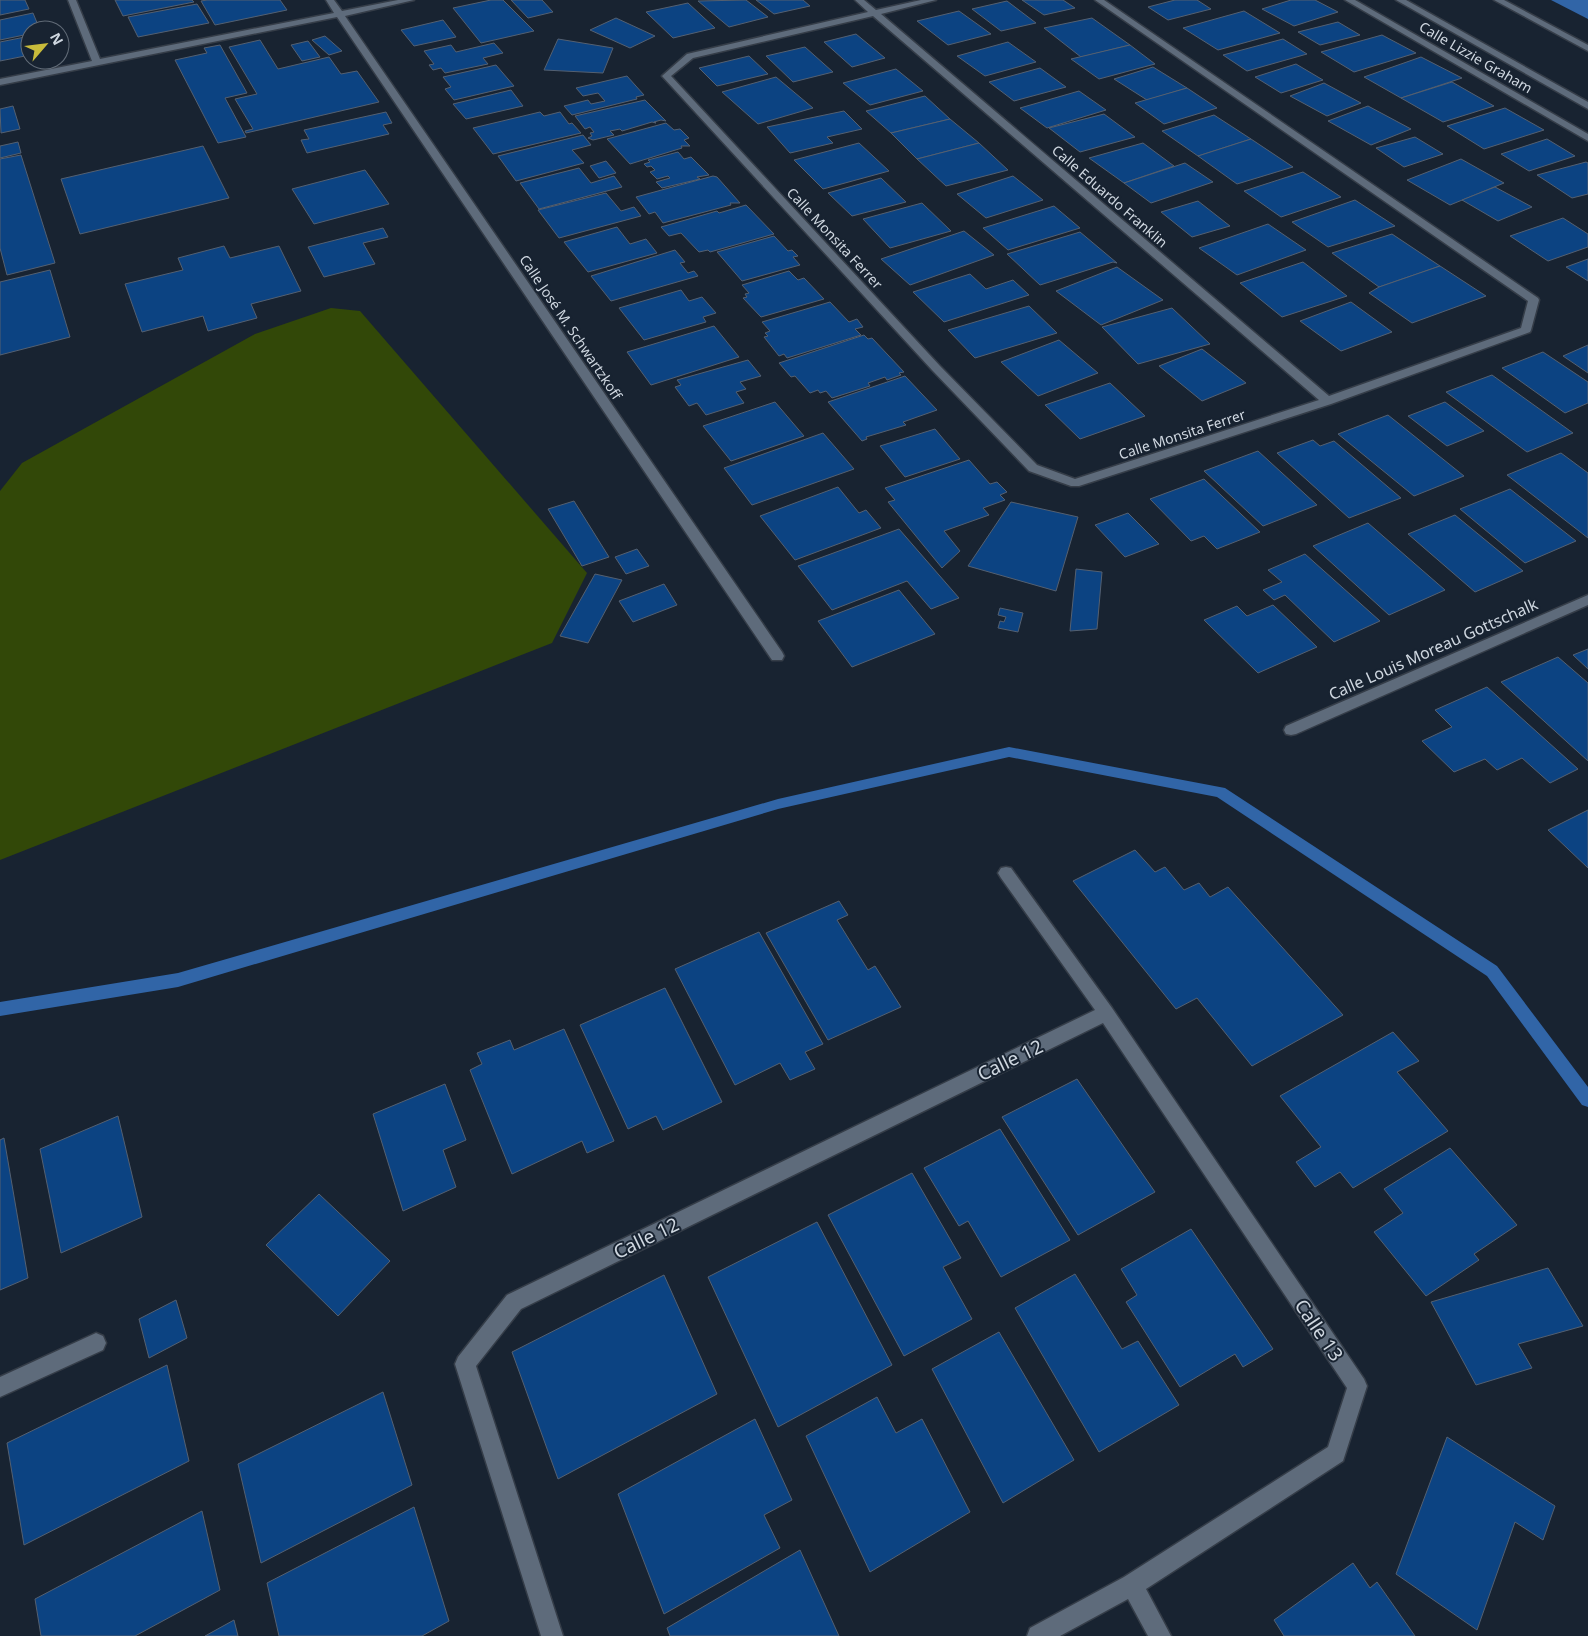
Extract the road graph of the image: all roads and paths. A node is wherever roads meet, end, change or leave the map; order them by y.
1 (72, 0) edge
2 (330, 0) edge
3 (410, 0) edge
4 (859, 0) edge
5 (932, 0) edge
6 (1099, 0) edge
7 (1349, 0) edge
8 (1400, 0) edge
9 (1498, 0) edge
10 (874, 12) junction
11 (340, 14) junction
12 (1588, 48) edge
13 (97, 62) junction
14 (0, 82) edge
15 (1588, 106) edge
16 (1588, 138) edge
17 (1327, 401) junction
18 (1588, 600) edge
19 (777, 656) dead end
20 (1291, 730) dead end
21 (1006, 873) dead end
22 (1106, 1013) junction
23 (96, 1342) dead end
24 (0, 1387) edge
25 (1132, 1585) junction
26 (552, 1636) edge
27 (1038, 1636) edge
28 (1160, 1636) edge

1 - 13 street
2 - 11 street, Calle José M. Schwartzkoff
3 - 11 street
4 - 10 street, Calle Eduardo Franklin
5 - 10 street
6 - 17 street, Calle Monsita Ferrer
7 - 16 street, Calle Lizzie Graham
8 - 15 street
9 - 12 street
10 - 17 street, Calle Eduardo Franklin
10 - 17 street, Calle Monsita Ferrer
11 - 13 street
11 - 19 street, Calle José M. Schwartzkoff
13 - 14 street
18 - 20 street, Calle Louis Moreau Gottschalk
21 - 22 street
22 - 25 street, Calle 13
22 - 26 street, Calle 12
23 - 24 street
25 - 27 street
25 - 28 street

